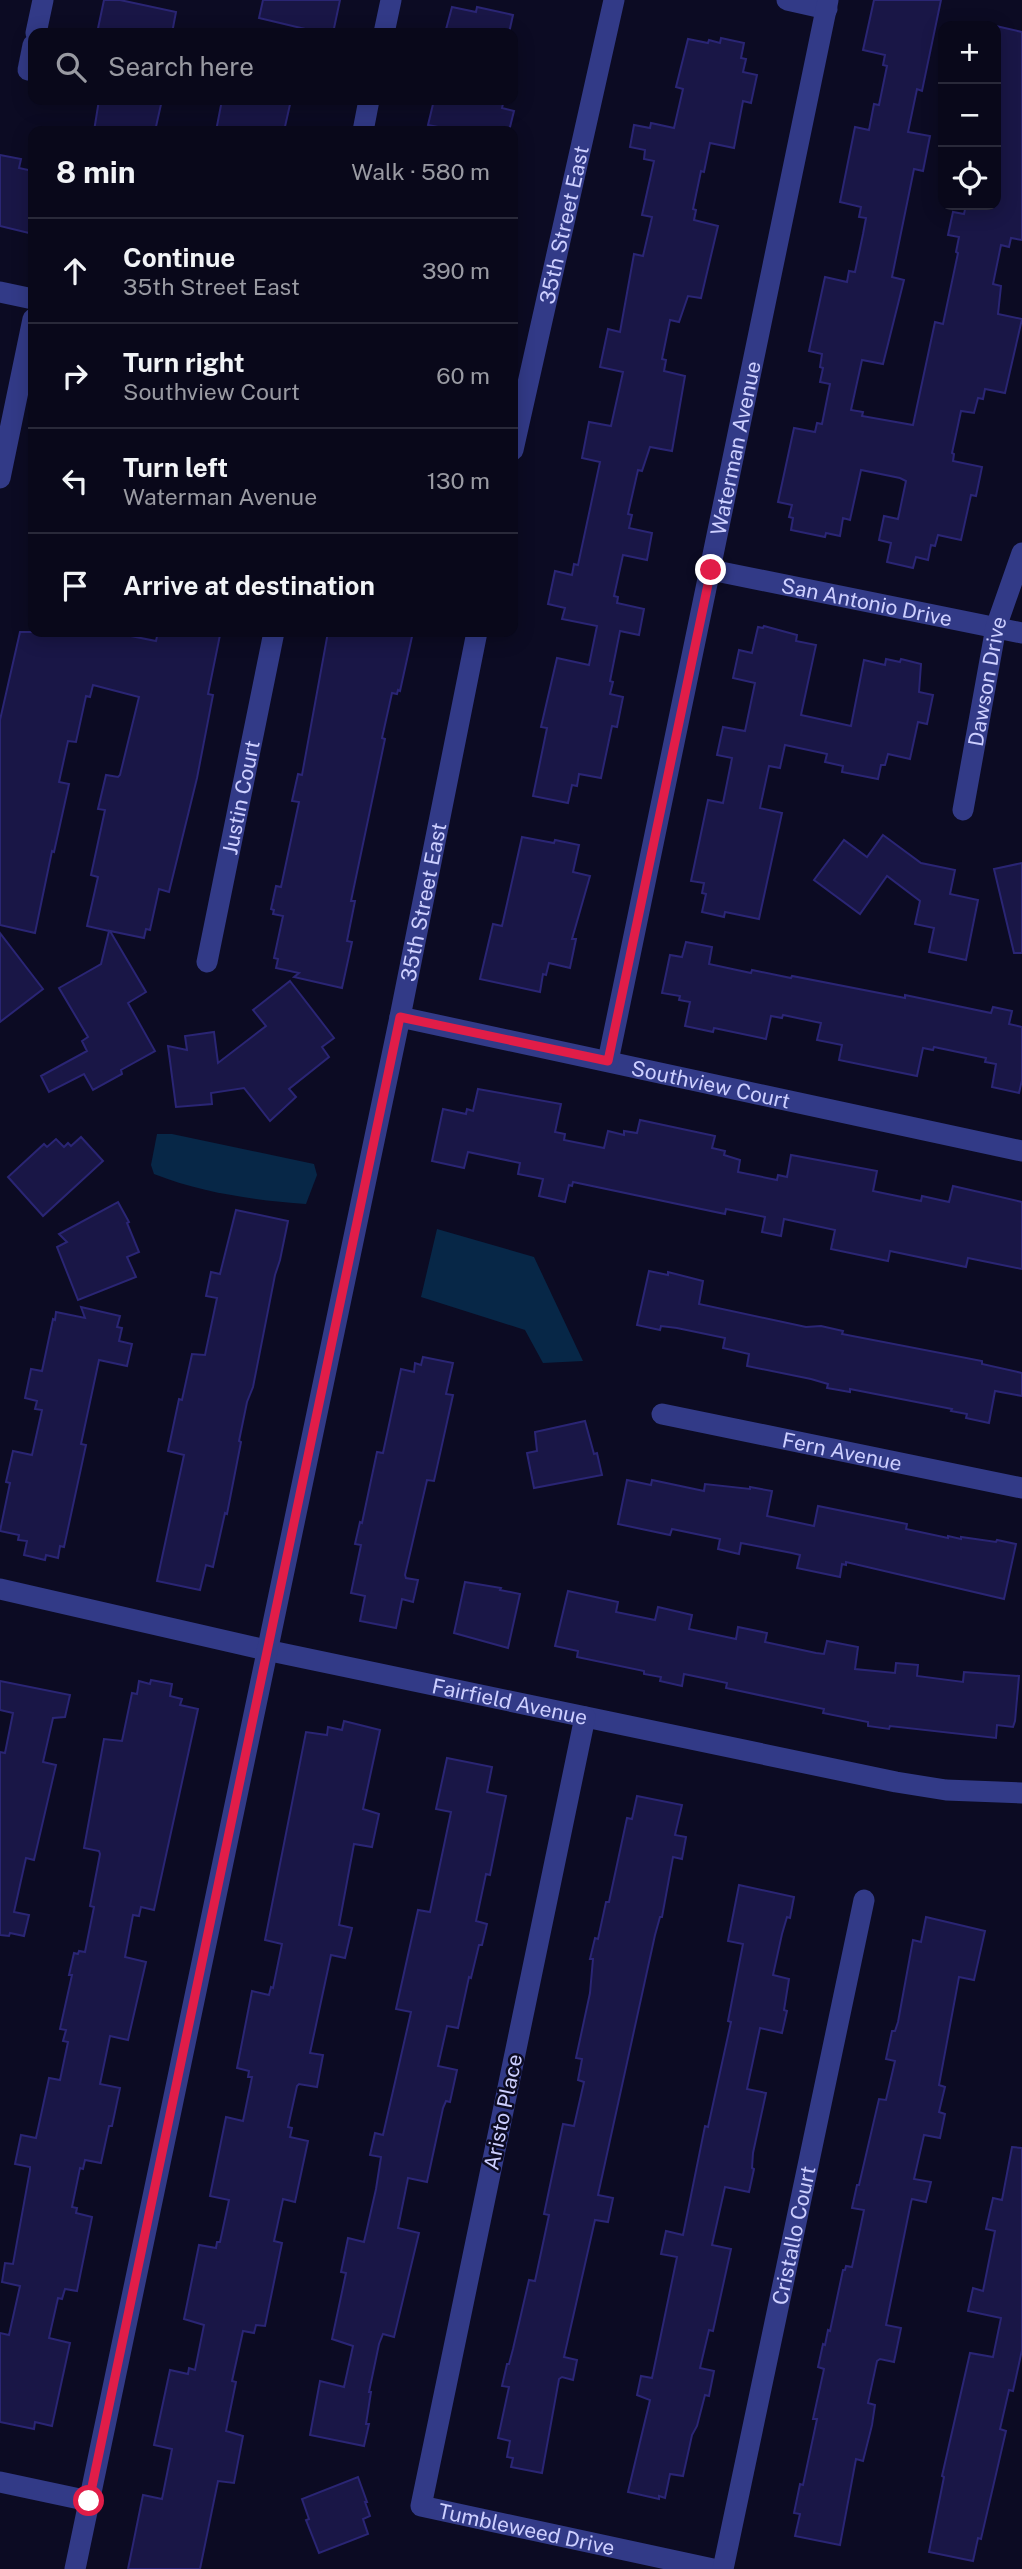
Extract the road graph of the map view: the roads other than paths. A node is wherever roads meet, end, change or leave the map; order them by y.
1 (43, 0) edge
2 (391, 0) edge
3 (614, 0) edge
4 (786, 0) edge
5 (828, 4) edge
6 (37, 28) edge
7 (385, 28) edge
8 (368, 105) edge
9 (364, 126) edge
10 (0, 292) edge
11 (28, 298) edge
12 (28, 342) edge
13 (518, 401) edge
14 (0, 478) edge
15 (1022, 553) edge
16 (711, 570) junction
17 (996, 627) junction
18 (1022, 633) edge
19 (273, 637) edge
20 (476, 637) edge
21 (963, 810) dead end
22 (206, 962) dead end
23 (400, 1017) junction
24 (608, 1061) junction
25 (1022, 1151) edge
26 (662, 1414) dead end
27 (1022, 1488) edge
28 (0, 1589) edge
29 (266, 1650) junction
30 (585, 1717) junction
31 (1022, 1793) edge
32 (864, 1900) dead end
33 (0, 2482) edge
34 (89, 2501) junction
35 (421, 2506) joint
36 (75, 2569) edge
37 (713, 2569) edge
38 (723, 2569) edge

1 - 6 street
2 - 7 street
3 - 13 street, 35th Street East
4 - 5 street
5 - 16 street, Waterman Avenue
8 - 9 street
10 - 11 street
12 - 14 street
15 - 17 street, Dawson Drive
16 - 17 street, San Antonio Drive
16 - 24 street, Waterman Avenue
17 - 18 street, San Antonio Drive
17 - 21 street, Dawson Drive
19 - 22 street, Justin Court
20 - 23 street, 35th Street East
23 - 24 street, Southview Court
23 - 29 street, 35th Street East
24 - 25 street, Southview Court
26 - 27 street, Fern Avenue
28 - 29 street, Fairfield Avenue
29 - 30 street, Fairfield Avenue
29 - 34 street, 35th Street East
30 - 31 street, Fairfield Avenue
30 - 35 street, Aristo Place
32 - 38 street, Cristallo Court
33 - 34 street
34 - 36 street, 35th Street East
35 - 37 street, Tumbleweed Drive

